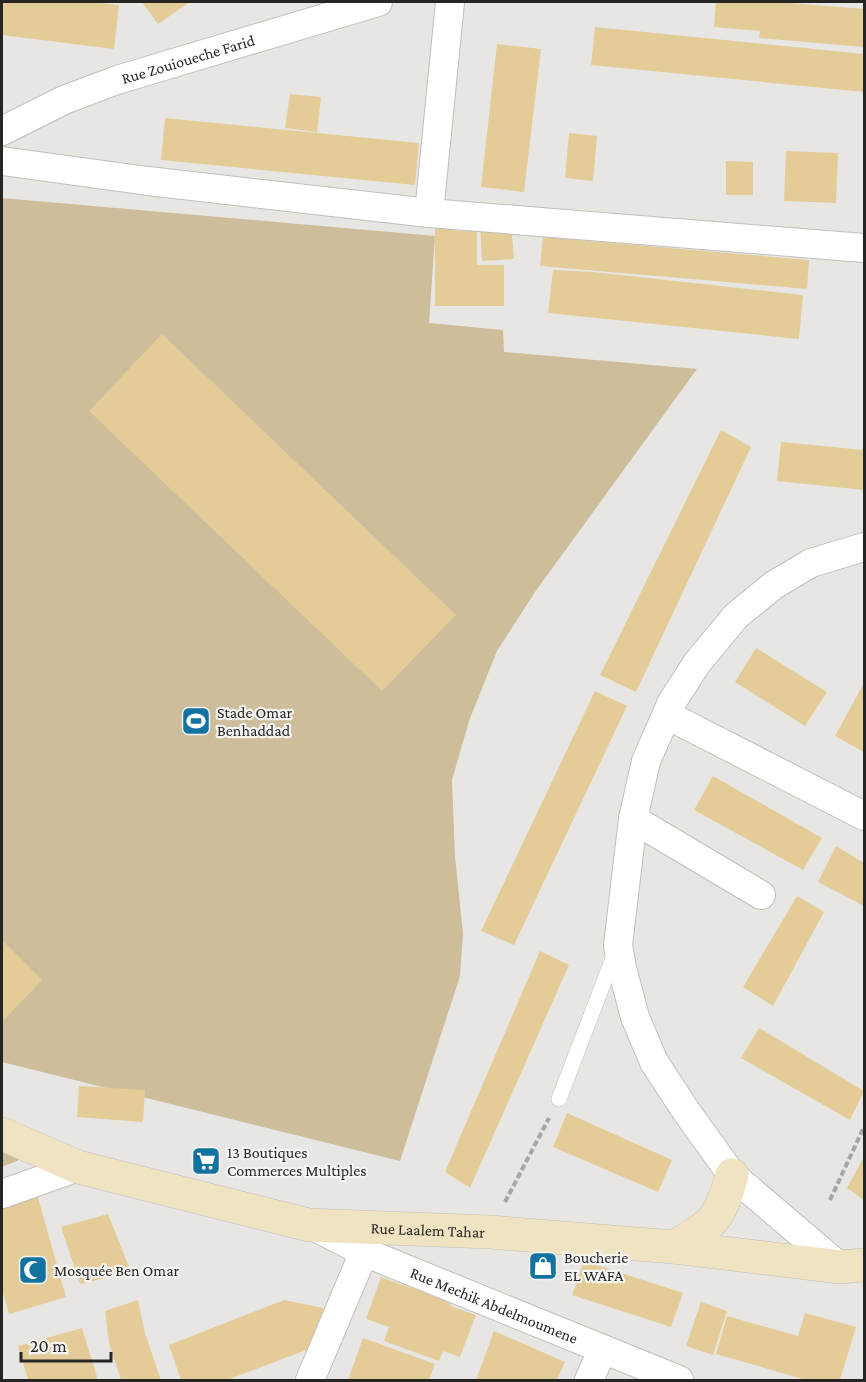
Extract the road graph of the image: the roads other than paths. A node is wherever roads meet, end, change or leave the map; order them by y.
1 (378, 2) edge
2 (450, 2) edge
3 (5, 125) edge
4 (2, 161) edge
5 (429, 213) junction
6 (864, 248) edge
7 (864, 547) edge
8 (667, 715) junction
9 (864, 816) edge
10 (633, 819) junction
11 (761, 895) dead end
12 (618, 945) junction
13 (559, 1099) road end
14 (2, 1134) edge
15 (78, 1167) junction
16 (732, 1175) junction
17 (2, 1194) edge
18 (309, 1225) junction
19 (674, 1247) junction
20 (364, 1252) junction
21 (852, 1266) edge
22 (603, 1349) junction
23 (306, 1379) edge
24 (589, 1380) edge
25 (679, 1380) edge

1 - 3 street, Rue Zouioueche Farid
2 - 5 street
4 - 5 street
5 - 6 street
7 - 8 street
8 - 9 street
8 - 10 street
10 - 11 street
10 - 12 street
12 - 13 lane
12 - 16 street
14 - 15 main road, Rue Laalem Tahar
15 - 17 street
15 - 18 main road, Rue Laalem Tahar
16 - 19 main road
16 - 21 street
18 - 19 main road, Rue Laalem Tahar
18 - 20 street, Rue Mechik Abdelmoumene
19 - 21 main road, Rue Laalem Tahar
20 - 22 street, Rue Mechik Abdelmoumene
20 - 23 street
22 - 24 street
22 - 25 street, Rue Mechik Abdelmoumene

